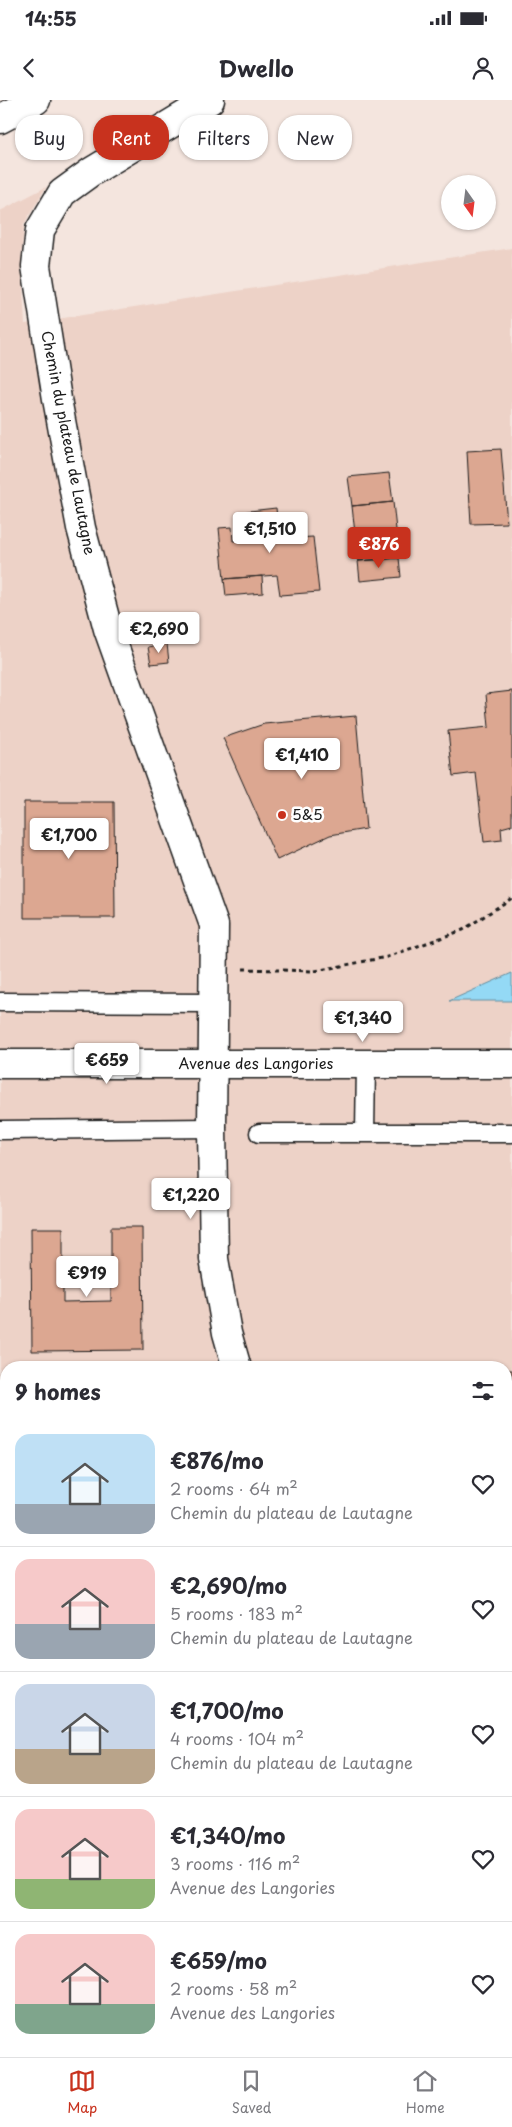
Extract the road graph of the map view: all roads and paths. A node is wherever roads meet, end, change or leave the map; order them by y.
1 (36, 100) edge
2 (210, 100) edge
3 (0, 119) edge
4 (512, 898) edge
5 (214, 969) junction
6 (0, 1002) edge
7 (214, 1003) junction
8 (214, 1063) junction
9 (0, 1064) edge
10 (366, 1064) junction
11 (512, 1064) edge
12 (212, 1128) junction
13 (0, 1130) edge
14 (259, 1133) dead end
15 (365, 1133) junction
16 (512, 1133) edge
17 (235, 1361) edge

1 - 3 main road
2 - 5 main road, Chemin du plateau de Lautagne
4 - 5 path
5 - 7 main road, Chemin du plateau de Lautagne
6 - 7 lane
7 - 8 main road, Chemin du plateau de Lautagne
8 - 9 main road, Avenue des Langories
8 - 10 main road, Avenue des Langories
8 - 12 main road, Chemin du plateau de Lautagne
10 - 11 main road, Avenue des Langories
10 - 15 lane
12 - 13 lane
12 - 17 main road, Chemin du plateau de Lautagne
14 - 15 lane
15 - 16 lane

